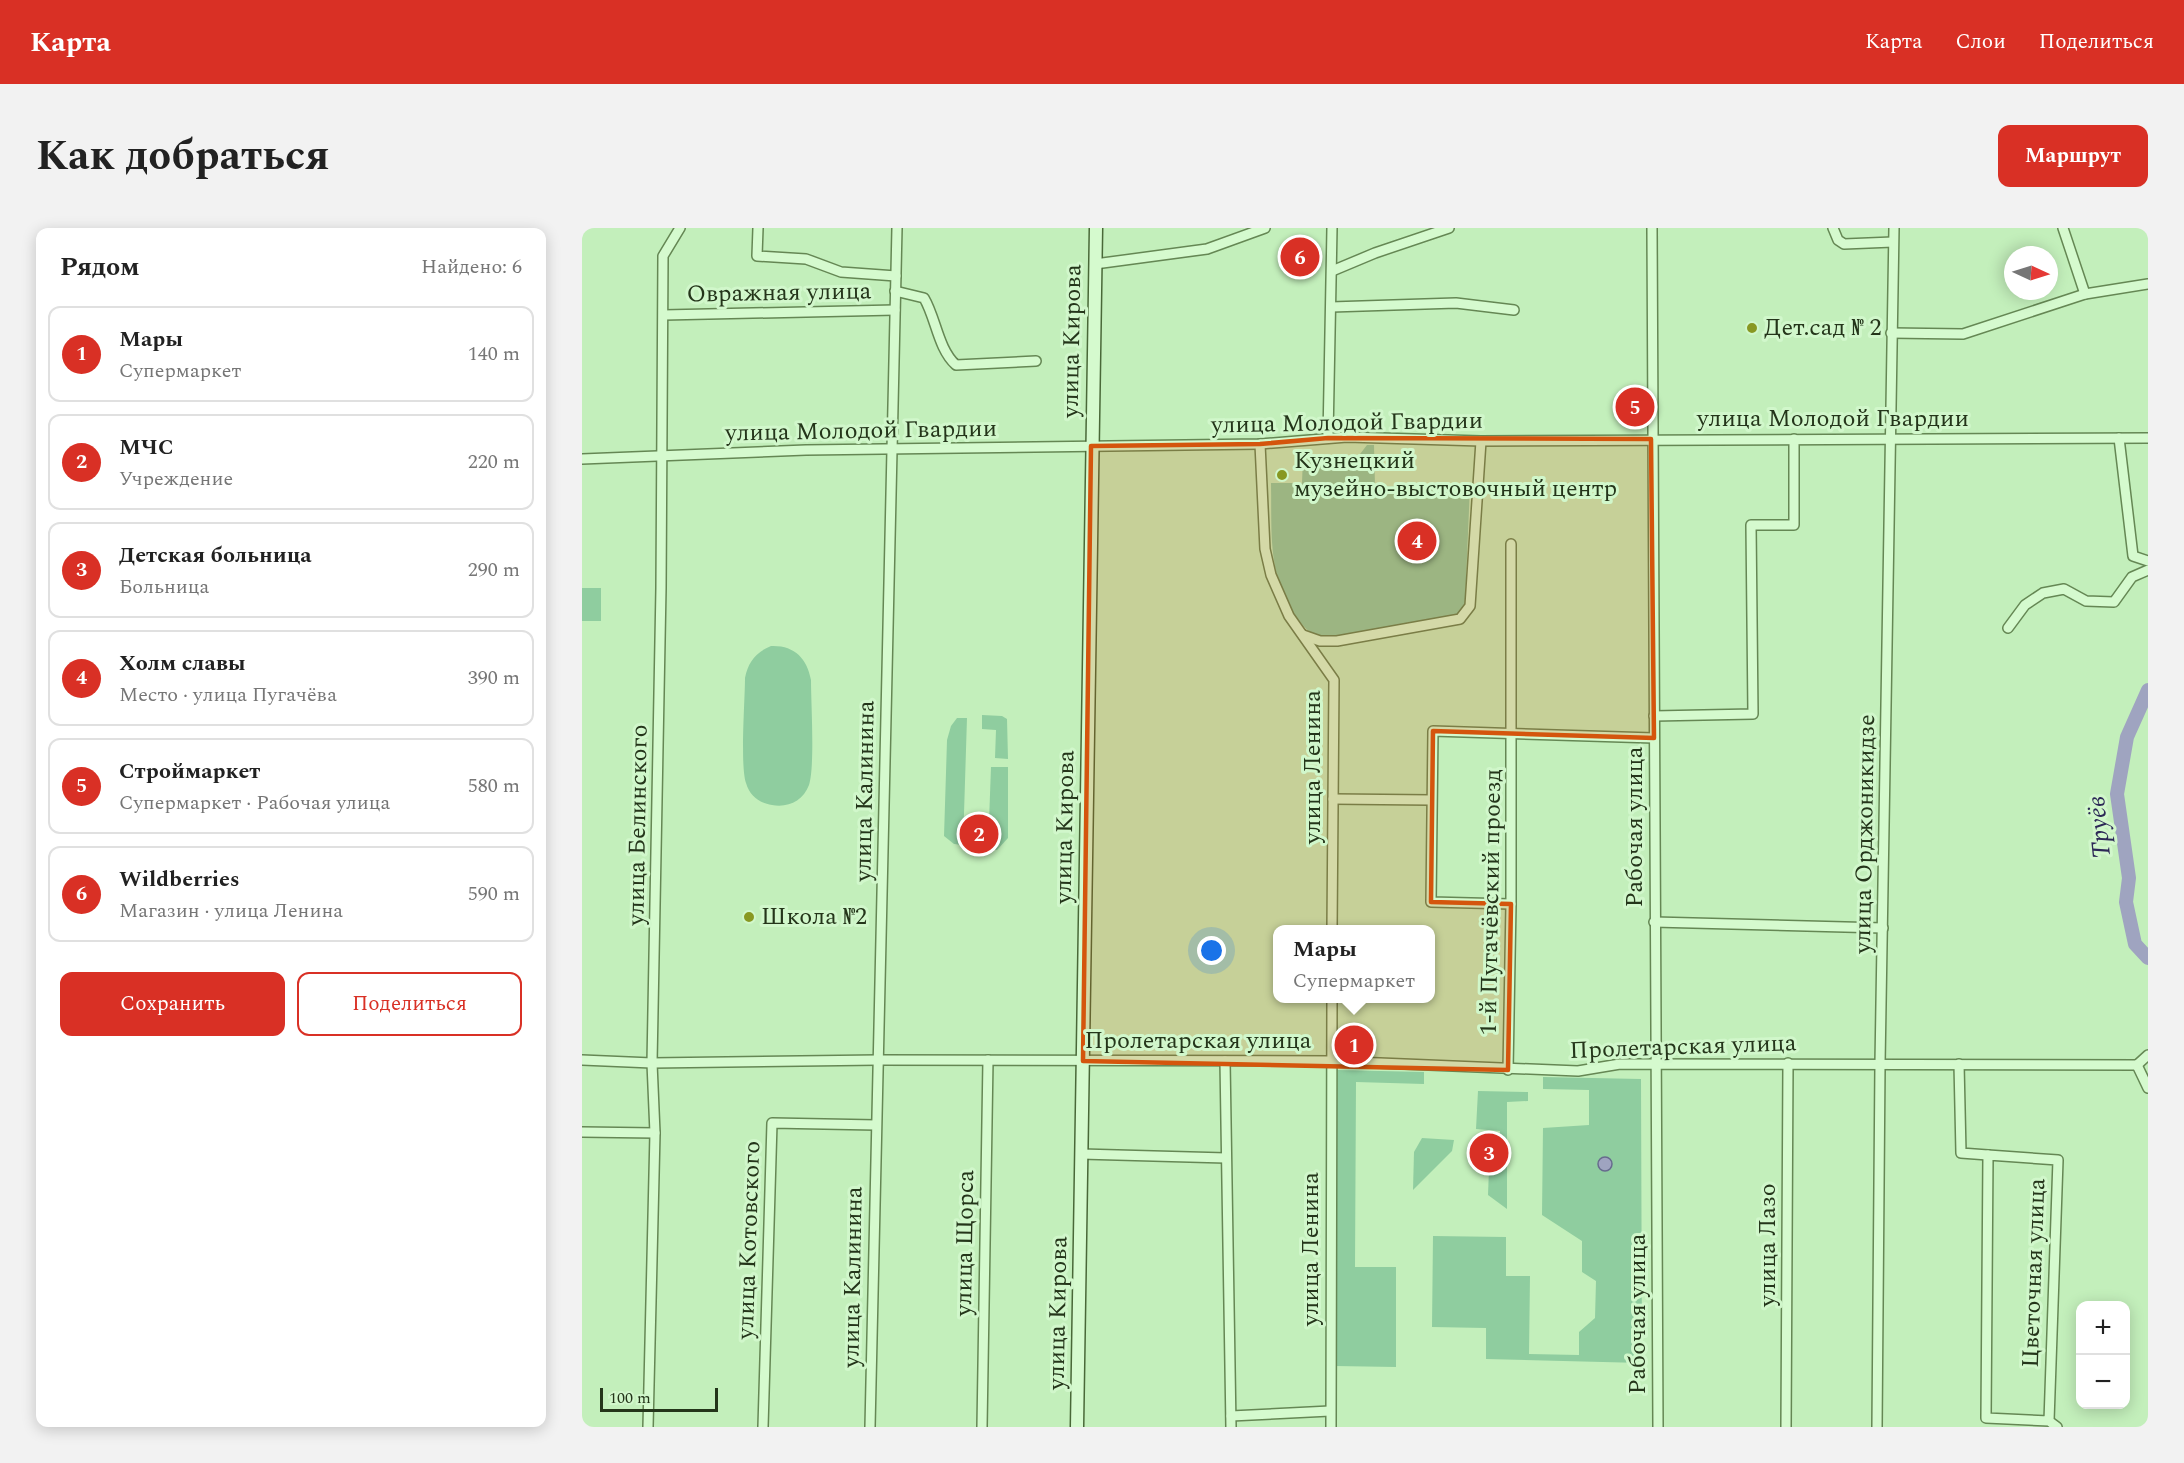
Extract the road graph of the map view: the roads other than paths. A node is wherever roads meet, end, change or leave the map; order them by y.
1 (680, 228) edge
2 (758, 228) edge
3 (897, 228) edge
4 (1096, 228) edge
5 (1265, 228) edge
6 (1332, 228) edge
7 (1449, 228) edge
8 (1652, 228) edge
9 (1833, 228) edge
10 (1894, 228) edge
11 (2063, 228) edge
12 (1893, 242) junction
13 (1095, 264) junction
14 (1332, 271) junction
15 (896, 276) junction
16 (2148, 284) edge
17 (896, 291) junction
18 (2085, 294) junction
19 (1331, 307) junction
20 (895, 310) junction
21 (1514, 310) dead end
22 (664, 315) junction
23 (1891, 333) junction
24 (1036, 361) dead end
25 (1328, 438) junction
26 (2119, 438) junction
27 (2148, 438) edge
28 (1794, 439) junction
29 (1889, 439) junction
30 (1651, 440) junction
31 (1481, 441) junction
32 (1260, 444) junction
33 (1091, 446) junction
34 (891, 450) junction
35 (660, 456) junction
36 (582, 459) edge
37 (1511, 544) dead end
38 (2148, 561) edge
39 (2148, 570) edge
40 (2008, 628) dead end
41 (1303, 635) junction
42 (1654, 716) junction
43 (1512, 734) junction
44 (1654, 738) junction
45 (1333, 799) junction
46 (1431, 800) junction
47 (1511, 904) junction
48 (1654, 922) junction
49 (1332, 925) edge
50 (1883, 928) junction
51 (1332, 1003) edge
52 (2148, 1055) edge
53 (582, 1060) edge
54 (878, 1060) junction
55 (988, 1060) junction
56 (1083, 1060) junction
57 (1225, 1061) junction
58 (1331, 1061) junction
59 (652, 1063) junction
60 (1788, 1063) junction
61 (1880, 1064) junction
62 (1959, 1064) junction
63 (1656, 1065) junction
64 (2137, 1065) junction
65 (1508, 1070) junction
66 (2148, 1088) edge
67 (876, 1125) junction
68 (582, 1132) edge
69 (655, 1133) junction
70 (1081, 1154) junction
71 (1988, 1155) junction
72 (1227, 1158) junction
73 (1330, 1411) junction
74 (1231, 1416) junction
75 (2053, 1424) edge
76 (648, 1427) edge
77 (763, 1427) edge
78 (870, 1427) edge
79 (982, 1427) edge
80 (1077, 1427) edge
81 (1231, 1427) edge
82 (1331, 1427) edge
83 (1658, 1427) edge
84 (1786, 1427) edge
85 (1877, 1427) edge

1 - 22 street, улица Белинского
2 - 15 street, Овражная улица
3 - 15 street, улица Калинина
4 - 13 street, улица Кирова
5 - 13 street
6 - 14 street
7 - 14 street
8 - 30 street, Рабочая улица
9 - 12 street
10 - 12 street, улица Орджоникидзе
11 - 18 street
12 - 23 street, улица Орджоникидзе
13 - 33 street, улица Кирова
14 - 19 street
15 - 17 street, улица Калинина
16 - 18 street
17 - 20 street, улица Калинина
17 - 24 street, Овражная улица
18 - 23 street
19 - 21 street
19 - 25 street
20 - 22 street, Овражная улица
20 - 34 street, улица Калинина
22 - 35 street, улица Белинского
23 - 29 street, улица Орджоникидзе
25 - 31 street, улица Молодой Гвардии
25 - 32 street, улица Молодой Гвардии
26 - 27 street, улица Молодой Гвардии
26 - 29 street, улица Молодой Гвардии
26 - 38 street
28 - 29 street, улица Молодой Гвардии
28 - 30 street, улица Молодой Гвардии
28 - 42 street
29 - 50 street, улица Орджоникидзе
30 - 31 street, улица Молодой Гвардии
30 - 42 street, Рабочая улица
31 - 41 street
32 - 33 street, улица Молодой Гвардии
32 - 41 street, улица Ленина
33 - 34 street, улица Молодой Гвардии
33 - 56 street, улица Кирова
34 - 35 street, улица Молодой Гвардии
34 - 54 street, улица Калинина
35 - 36 street, улица Молодой Гвардии
35 - 59 street, улица Белинского
37 - 43 street, 1-й Пугачёвский проезд
39 - 40 street
41 - 45 street, улица Ленина
42 - 44 street, Рабочая улица
43 - 44 street, 1-й Пугачёвский проезд
43 - 46 street
43 - 47 street, 1-й Пугачёвский проезд
44 - 48 street, Рабочая улица
45 - 46 street
45 - 49 street, улица Ленина
46 - 47 street
47 - 65 street, 1-й Пугачёвский проезд
48 - 50 street
48 - 63 street, Рабочая улица
50 - 61 street, улица Орджоникидзе
51 - 58 street, улица Ленина
52 - 64 street
53 - 59 street, Пролетарская улица
54 - 55 street, Пролетарская улица
54 - 59 street, Пролетарская улица
54 - 67 street, улица Калинина
55 - 56 street, Пролетарская улица
55 - 79 street, улица Щорса
56 - 57 street, Пролетарская улица
56 - 70 street, улица Кирова
57 - 58 street, Пролетарская улица
57 - 72 street
58 - 65 street, Пролетарская улица
58 - 73 street, улица Ленина
59 - 69 street, улица Белинского
60 - 61 street, Пролетарская улица
60 - 63 street, Пролетарская улица
60 - 84 street, улица Лазо
61 - 62 street, Пролетарская улица
61 - 85 street, улица Орджоникидзе
62 - 64 street, Пролетарская улица
62 - 71 street, Цветочная улица
63 - 65 street, Пролетарская улица
63 - 83 street, Рабочая улица
64 - 66 street
67 - 77 street, улица Котовского
67 - 78 street, улица Калинина
68 - 69 street
69 - 76 street, улица Белинского
70 - 72 street
70 - 80 street, улица Кирова
71 - 75 street, Цветочная улица
71 - 75 street, Цветочная улица
72 - 74 street
73 - 74 street
73 - 82 street, улица Ленина
74 - 81 street

